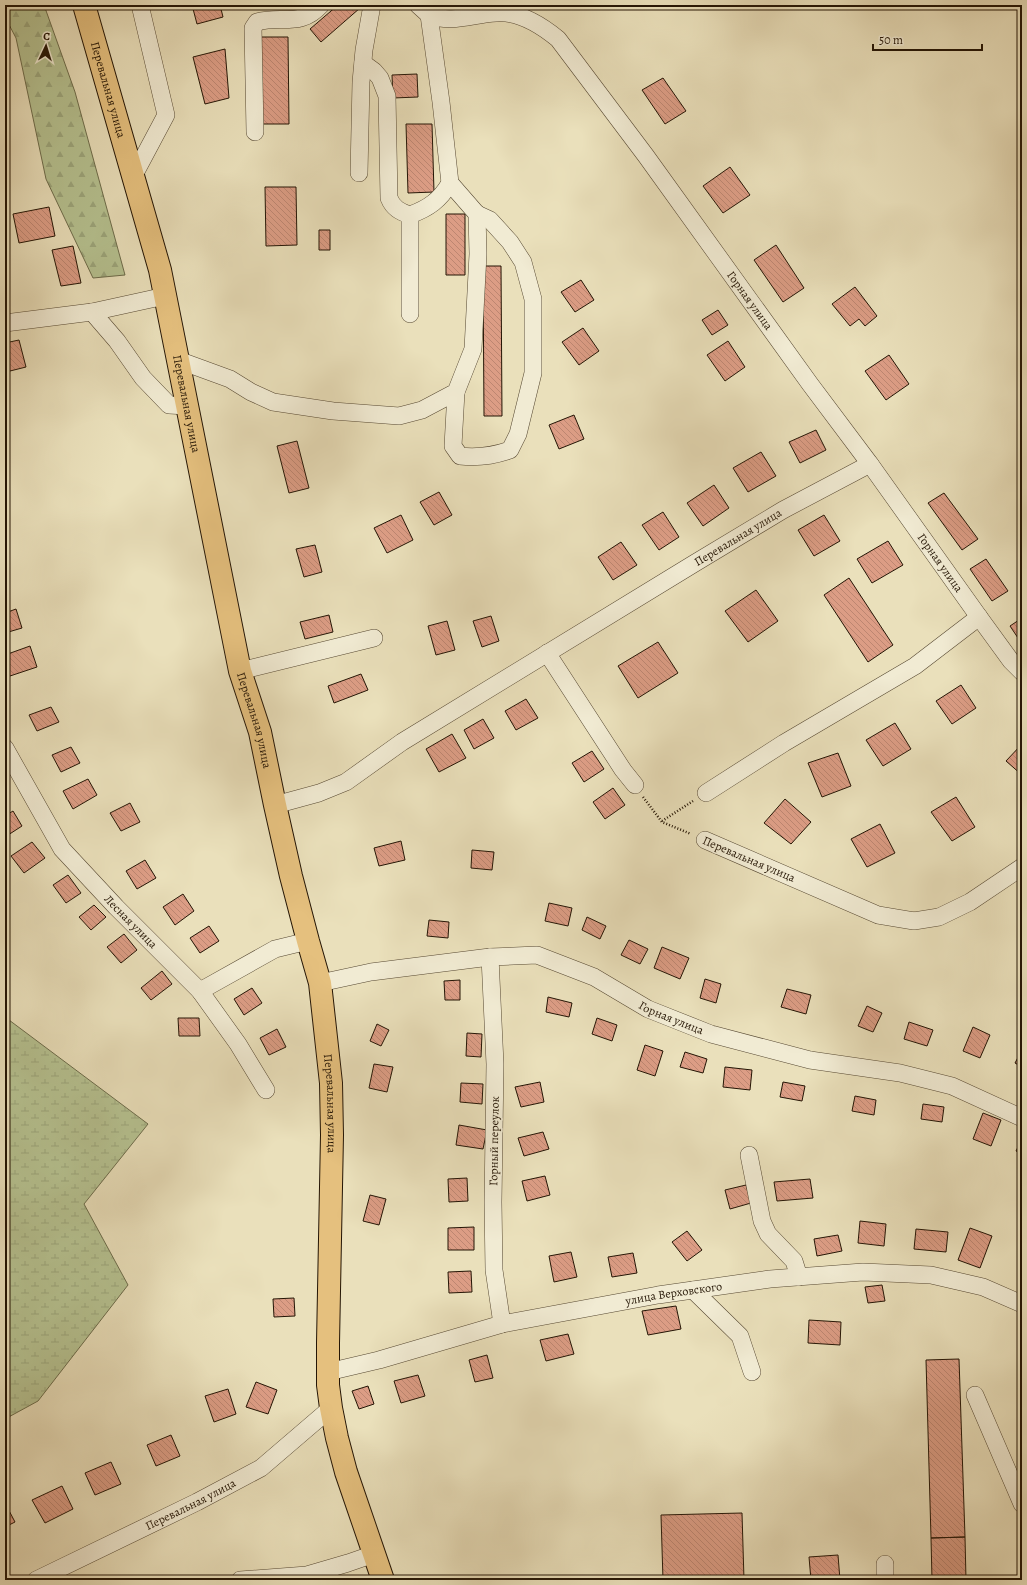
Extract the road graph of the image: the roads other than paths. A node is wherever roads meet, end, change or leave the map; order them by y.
1 (84, 5) edge
2 (140, 5) edge
3 (321, 5) edge
4 (372, 5) edge
5 (424, 10) edge
6 (363, 63) junction
7 (255, 132) dead end
8 (359, 174) dead end
9 (133, 177) junction
10 (450, 183) junction
11 (477, 214) junction
12 (410, 215) junction
13 (165, 296) junction
14 (92, 312) junction
15 (410, 314) dead end
16 (5, 322) edge
17 (178, 360) junction
18 (456, 392) junction
19 (187, 406) junction
20 (870, 464) junction
21 (979, 617) junction
22 (374, 638) dead end
23 (547, 653) junction
24 (240, 670) junction
25 (1022, 672) edge
26 (5, 748) edge
27 (635, 785) road end
28 (706, 793) road end
29 (275, 806) junction
30 (705, 840) road end
31 (1022, 867) edge
32 (308, 941) junction
33 (490, 957) junction
34 (320, 983) junction
35 (200, 990) junction
36 (266, 1090) dead end
37 (1022, 1118) edge
38 (749, 1155) dead end
39 (799, 1277) junction
40 (693, 1290) junction
41 (1022, 1304) edge
42 (502, 1324) junction
43 (328, 1372) junction
44 (752, 1372) dead end
45 (975, 1395) dead end
46 (331, 1408) junction
47 (1022, 1504) edge
48 (374, 1554) junction
49 (307, 1577) edge
50 (36, 1580) edge
51 (240, 1580) edge
52 (383, 1580) edge

1 - 9 highway, Перевальная улица
2 - 9 street
3 - 7 street
4 - 6 street
5 - 10 street
5 - 20 street, Горная улица
6 - 8 street
6 - 12 street
9 - 13 highway, Перевальная улица
10 - 11 street
10 - 12 street
11 - 18 street
11 - 18 street
12 - 15 street
13 - 14 street
13 - 17 highway, Перевальная улица
14 - 16 street
14 - 19 street
17 - 18 street
17 - 19 highway, Перевальная улица
19 - 24 highway, Перевальная улица
20 - 21 street, Горная улица
20 - 23 street, Перевальная улица
21 - 25 street, Горная улица
21 - 28 street
22 - 24 street
23 - 27 street
23 - 29 street, Перевальная улица
24 - 29 highway, Перевальная улица
26 - 35 street, Лесная улица
29 - 32 highway, Перевальная улица
30 - 31 street, Перевальная улица
32 - 34 highway, Перевальная улица
32 - 35 street
33 - 34 street, Горная улица
33 - 37 street, Горная улица
33 - 42 street, Горный переулок
34 - 43 highway, Перевальная улица
35 - 36 street, Лесная улица
38 - 39 street
39 - 40 street, улица Верховского
39 - 41 street, улица Верховского
40 - 42 street, улица Верховского
40 - 44 street
42 - 43 street, улица Верховского
43 - 46 highway, Перевальная улица
45 - 47 street
46 - 48 highway, Перевальная улица
46 - 50 street, Перевальная улица
48 - 49 street
48 - 52 highway, Перевальная улица
49 - 51 street

